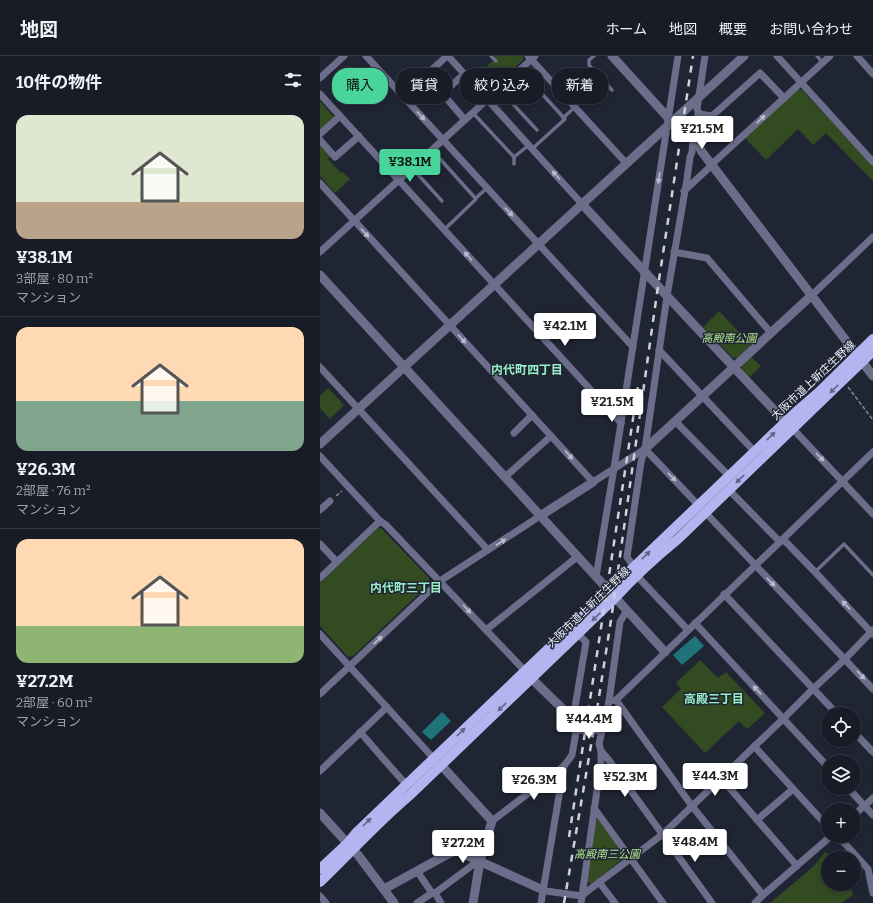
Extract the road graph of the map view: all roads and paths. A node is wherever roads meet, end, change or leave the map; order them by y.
1 (344, 56) edge
2 (366, 56) edge
3 (491, 56) edge
4 (594, 56) edge
5 (612, 56) edge
6 (678, 56) edge
7 (705, 56) edge
8 (744, 56) edge
9 (777, 56) edge
10 (817, 56) edge
11 (830, 56) edge
12 (857, 56) edge
13 (450, 57) edge
14 (531, 57) edge
15 (496, 61) dead end
16 (822, 62) junction
17 (435, 68) edge
18 (522, 68) edge
19 (460, 69) edge
20 (873, 74) edge
21 (320, 78) edge
22 (460, 78) edge
23 (801, 82) junction
24 (452, 86) edge
25 (396, 88) edge
26 (612, 90) dead end
27 (320, 94) edge
28 (544, 97) edge
29 (699, 97) junction
30 (784, 98) junction
31 (410, 104) edge
32 (451, 104) edge
33 (482, 104) edge
34 (491, 104) edge
35 (513, 104) edge
36 (575, 107) junction
37 (473, 113) junction
38 (699, 114) junction
39 (340, 116) junction
40 (563, 118) junction
41 (465, 120) junction
42 (669, 122) junction
43 (537, 130) dead end
44 (320, 134) edge
45 (696, 135) junction
46 (359, 136) junction
47 (320, 140) edge
48 (443, 140) junction
49 (530, 147) junction
50 (432, 150) junction
51 (514, 157) junction
52 (873, 162) edge
53 (626, 163) junction
54 (514, 164) dead end
55 (712, 164) junction
56 (412, 168) junction
57 (399, 180) junction
58 (320, 183) edge
59 (487, 188) junction
60 (684, 191) junction
61 (476, 198) junction
62 (442, 201) dead end
63 (582, 204) junction
64 (354, 221) junction
65 (444, 230) junction
66 (873, 237) edge
67 (538, 244) junction
68 (320, 252) edge
69 (674, 252) junction
70 (644, 271) junction
71 (320, 276) edge
72 (494, 284) junction
73 (812, 295) junction
74 (667, 296) junction
75 (450, 325) junction
76 (771, 333) junction
77 (873, 339) edge
78 (633, 347) junction
79 (659, 350) junction
80 (873, 351) edge
81 (859, 359) junction
82 (320, 367) edge
83 (404, 367) junction
84 (734, 367) junction
85 (873, 376) edge
86 (843, 380) junction
87 (702, 396) junction
88 (358, 409) junction
89 (532, 415) junction
90 (873, 420) edge
91 (675, 421) junction
92 (621, 423) junction
93 (789, 425) junction
94 (514, 433) dead end
95 (551, 436) junction
96 (320, 444) edge
97 (645, 449) junction
98 (755, 452) junction
99 (873, 452) edge
100 (320, 456) edge
101 (614, 468) junction
102 (729, 476) junction
103 (505, 477) junction
104 (842, 481) junction
105 (593, 482) junction
106 (348, 486) junction
107 (729, 490) junction
108 (330, 501) joint
109 (702, 509) junction
110 (320, 510) edge
111 (873, 514) edge
112 (540, 516) junction
113 (380, 521) junction
114 (781, 540) junction
115 (320, 544) edge
116 (488, 550) junction
117 (577, 557) junction
118 (337, 562) junction
119 (755, 566) junction
120 (635, 572) junction
121 (815, 572) junction
122 (873, 575) edge
123 (596, 577) junction
124 (320, 578) edge
125 (440, 581) junction
126 (724, 594) junction
127 (612, 595) junction
128 (627, 610) junction
129 (695, 623) junction
130 (486, 630) junction
131 (688, 630) junction
132 (872, 632) edge
133 (320, 634) edge
134 (578, 634) junction
135 (665, 652) junction
136 (845, 659) junction
137 (350, 667) junction
138 (528, 675) junction
139 (813, 688) junction
140 (873, 689) edge
141 (320, 694) edge
142 (612, 700) junction
143 (387, 707) junction
144 (831, 707) edge
145 (573, 719) junction
146 (783, 719) junction
147 (576, 730) junction
148 (602, 731) junction
149 (360, 732) junction
150 (861, 739) edge
151 (754, 746) junction
152 (601, 750) junction
153 (873, 752) edge
154 (821, 760) edge
155 (437, 762) junction
156 (564, 766) junction
157 (320, 771) edge
158 (720, 778) junction
159 (406, 784) junction
160 (793, 789) junction
161 (854, 795) edge
162 (873, 798) edge
163 (692, 806) junction
164 (864, 806) junction
165 (594, 808) junction
166 (861, 808) edge
167 (320, 813) edge
168 (873, 815) edge
169 (821, 819) edge
170 (757, 820) junction
171 (492, 821) junction
172 (662, 834) junction
173 (823, 843) edge
174 (844, 843) edge
175 (350, 846) junction
176 (631, 858) junction
177 (480, 861) junction
178 (797, 866) junction
179 (320, 869) edge
180 (868, 869) junction
181 (417, 871) junction
182 (873, 877) edge
183 (320, 882) edge
184 (599, 882) junction
185 (384, 889) junction
186 (543, 890) junction
187 (433, 893) junction
188 (873, 893) edge
189 (763, 895) junction
190 (320, 896) edge
191 (581, 900) edge
192 (326, 903) edge
193 (394, 903) edge
194 (417, 903) edge
195 (441, 903) edge
196 (473, 903) edge
197 (541, 903) edge
198 (615, 903) edge
199 (663, 903) edge
200 (712, 903) edge
201 (755, 903) edge

1 - 21 street
2 - 25 street
3 - 15 lane
4 - 26 lane
5 - 42 street
6 - 42 street
7 - 29 street
8 - 29 street
9 - 23 street
10 - 16 lane
11 - 16 street
12 - 20 street
13 - 17 street
13 - 19 street
14 - 18 street
14 - 36 street
16 - 23 street
22 - 24 street
23 - 30 street
23 - 52 street
27 - 39 street
28 - 40 lane
29 - 38 street
29 - 42 street
30 - 38 street
55 -> 30 street
31 -> 48 street
32 - 41 street
33 - 37 street
34 - 49 street
35 - 43 lane
36 - 40 lane
36 - 53 street
37 - 41 street
37 - 51 lane
38 - 45 street
39 - 44 street
39 - 46 street
40 - 49 lane
41 - 48 street
42 - 53 street
42 -> 70 street
45 - 55 street
45 - 60 street
46 - 47 street
46 - 57 street
48 - 50 street
48 - 59 street
49 - 51 lane
63 -> 49 street
50 - 56 street
50 - 61 lane
51 - 54 lane
53 - 63 street
55 - 60 street
55 - 73 street
56 - 57 street
56 - 62 lane
57 - 64 street
57 - 65 street
58 - 64 street
59 - 61 lane
59 -> 67 street
60 - 69 street
61 - 65 lane
63 - 67 street
63 - 70 street
64 - 68 street
64 -> 75 street
72 -> 65 street
66 - 73 street
67 - 72 street
67 - 78 street
69 - 74 street
69 - 76 street
70 - 74 street
70 - 78 street
71 - 83 street
72 - 75 street
72 - 92 street
73 - 76 street
73 - 81 street
74 - 79 street
74 - 84 street
75 - 83 street
75 -> 89 street
76 - 84 street
77 - 81 main road, 大阪市道上新庄生野線
78 - 92 street
79 - 87 street
79 - 97 street
80 - 81 main road, 大阪市道上新庄生野線
81 - 85 street
81 - 86 main road, 大阪市道上新庄生野線
81 - 93 main road, 大阪市道上新庄生野線
82 - 88 street
83 - 88 street
83 - 103 street
84 - 87 street
84 - 93 street
86 - 90 path
86 -> 93 main road, 大阪市道上新庄生野線
87 - 91 street
87 - 98 street
88 - 96 street
88 - 116 street
89 - 94 street
89 - 95 street
91 - 97 street
91 - 102 street
92 - 101 street
98 -> 93 main road, 大阪市道上新庄生野線
93 -> 104 street
93 -> 107 main road, 大阪市道上新庄生野線
95 - 103 street
95 -> 105 street
97 - 101 street
97 -> 109 street
97 - 120 street
98 - 102 main road, 大阪市道上新庄生野線
99 - 104 street
100 - 106 street
101 - 105 street
101 - 123 street
102 - 109 main road, 大阪市道上新庄生野線
103 - 112 street
104 - 111 street
104 - 114 street
105 - 112 street
106 - 108 path
106 - 113 street
107 - 109 main road, 大阪市道上新庄生野線
107 - 114 street
108 - 110 street
109 - 119 street
109 - 120 main road, 大阪市道上新庄生野線
116 -> 112 street
112 - 117 street
113 - 118 street
113 - 125 street
114 - 119 street
114 - 121 street
115 - 118 street
116 - 125 street
117 - 123 street
117 - 130 street
118 - 124 street
119 - 126 street
119 -> 136 street
120 - 127 main road, 大阪市道上新庄生野線
120 - 131 street
121 - 122 lane
132 -> 121 street
123 - 127 street
125 -> 130 street
137 -> 125 street
126 - 129 street
126 - 139 street
127 - 128 street
127 -> 134 main road, 大阪市道上新庄生野線
127 - 138 main road, 大阪市道上新庄生野線
128 - 135 street
128 - 142 street
129 - 131 street
146 -> 129 street
130 - 138 street
131 - 135 street
132 - 136 street
133 - 137 street
134 - 138 main road, 大阪市道上新庄生野線
134 - 145 street
135 - 142 street
136 - 139 street
136 -> 140 street
137 - 141 street
137 - 143 street
138 - 145 street
138 - 155 main road, 大阪市道上新庄生野線
139 - 144 street
139 - 146 street
142 - 148 street
142 - 163 street
143 - 149 street
143 - 155 street
145 - 147 street
146 - 151 street
146 - 154 street
147 - 148 street
147 - 156 street
148 - 152 street
149 - 157 street
149 - 159 street
150 - 153 street
151 - 158 street
151 - 160 street
152 - 165 street
152 - 172 street
155 - 159 main road, 大阪市道上新庄生野線
155 - 171 street
155 - 175 main road, 大阪市道上新庄生野線
156 - 171 street
156 - 186 street
158 - 163 street
158 - 170 street
175 -> 159 main road, 大阪市道上新庄生野線
160 - 169 street
160 - 170 street
161 - 164 street
162 - 164 street
163 - 172 street
163 - 189 street
164 - 166 street
164 - 168 street
165 - 176 street
165 - 191 street
167 - 175 street
170 - 178 street
171 - 177 street
172 - 176 street
172 - 200 street
173 - 178 street
174 - 180 street
175 - 179 main road, 大阪市道上新庄生野線
175 - 183 main road, 大阪市道上新庄生野線
175 - 185 street
176 - 184 street
176 - 199 street
177 - 181 street
177 - 186 street
177 - 187 street
177 - 196 street
178 - 189 street
180 - 182 lane
180 - 188 street
181 - 185 street
181 - 187 street
184 - 191 street
184 - 198 street
185 - 193 street
186 - 191 street
186 - 197 street
187 - 194 street
187 - 195 street
189 - 201 street
190 - 192 street

